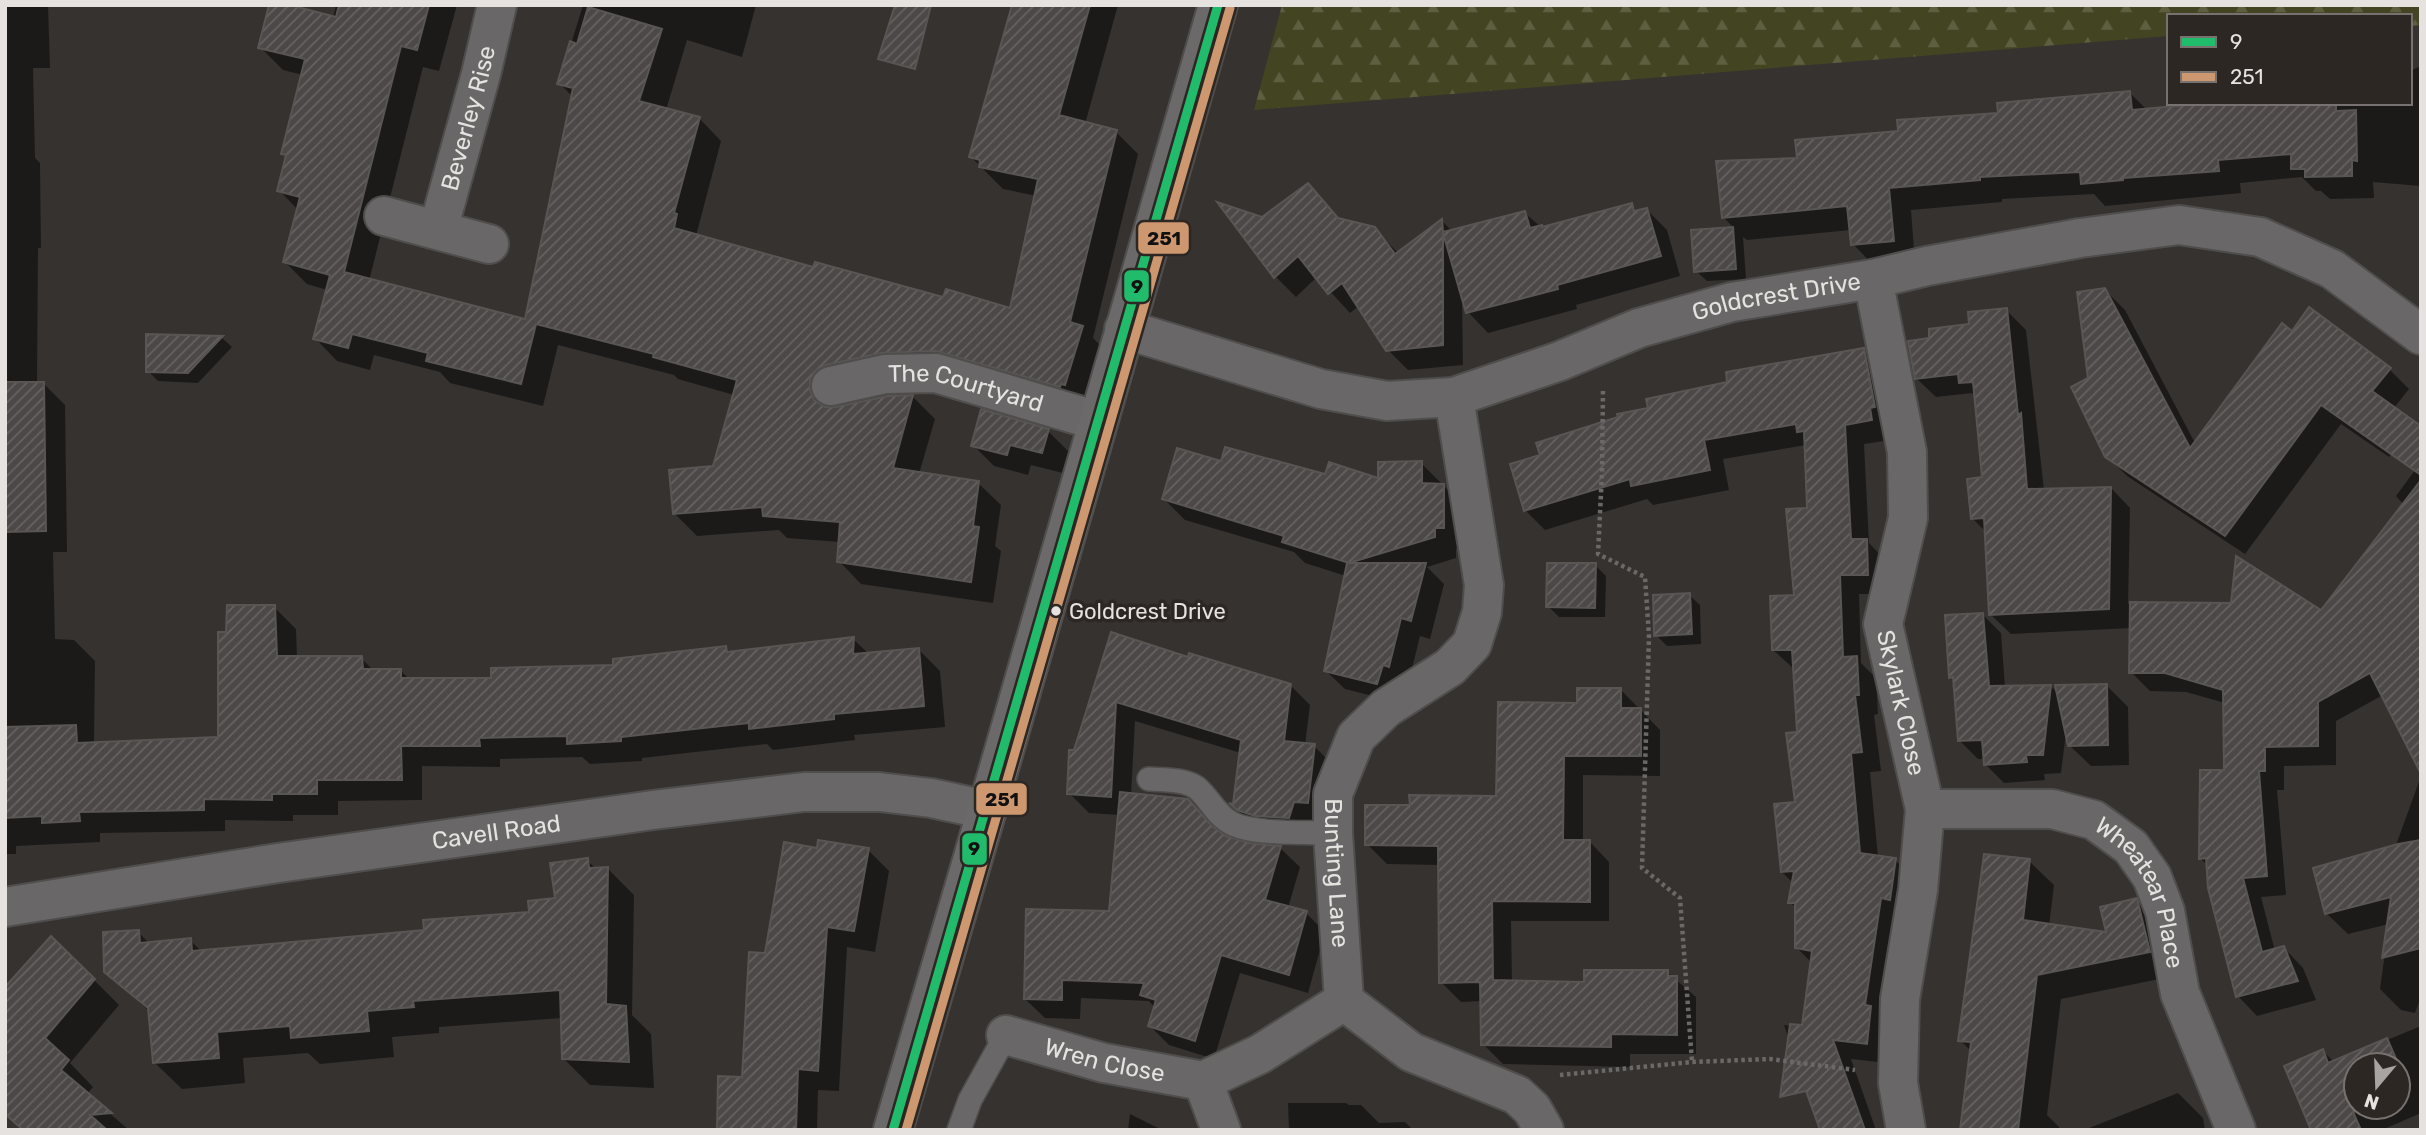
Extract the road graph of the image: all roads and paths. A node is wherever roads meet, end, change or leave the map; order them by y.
1 (497, 5) edge
2 (1218, 5) edge
3 (384, 216) dead end
4 (439, 230) junction
5 (489, 244) dead end
6 (1873, 279) junction
7 (1124, 329) junction
8 (2421, 335) edge
9 (1604, 343) junction
10 (831, 386) dead end
11 (1454, 397) junction
12 (1098, 421) junction
13 (1149, 779) dead end
14 (1925, 809) junction
15 (987, 810) junction
16 (1333, 833) junction
17 (5, 907) edge
18 (1344, 1001) junction
19 (1006, 1035) joint
20 (1692, 1062) junction
21 (1897, 1075) junction
22 (1203, 1081) junction
23 (1517, 1095) junction
24 (893, 1130) edge
25 (959, 1130) edge
26 (1220, 1130) edge
27 (1544, 1130) edge
28 (1906, 1130) edge
29 (2236, 1130) edge

1 - 4 street, Beverley Rise
2 - 7 street
3 - 4 street
4 - 5 street
6 - 8 street, Goldcrest Drive
6 - 9 street, Goldcrest Drive
6 - 14 street, Skylark Close
7 - 11 street, Goldcrest Drive
7 - 12 street
9 - 11 street, Goldcrest Drive
9 - 20 path
10 - 12 street, The Courtyard
11 - 16 street, Bunting Lane
12 - 15 street
13 - 16 lane
14 - 21 street, Skylark Close
14 - 29 street, Wheatear Place
15 - 17 street, Cavell Road
15 - 24 street
16 - 18 street, Bunting Lane
18 - 22 street
18 - 23 street
19 - 22 street, Wren Close
19 - 25 lane
20 - 21 path
20 - 23 path
21 - 28 street, Skylark Close
22 - 26 street
23 - 27 street

